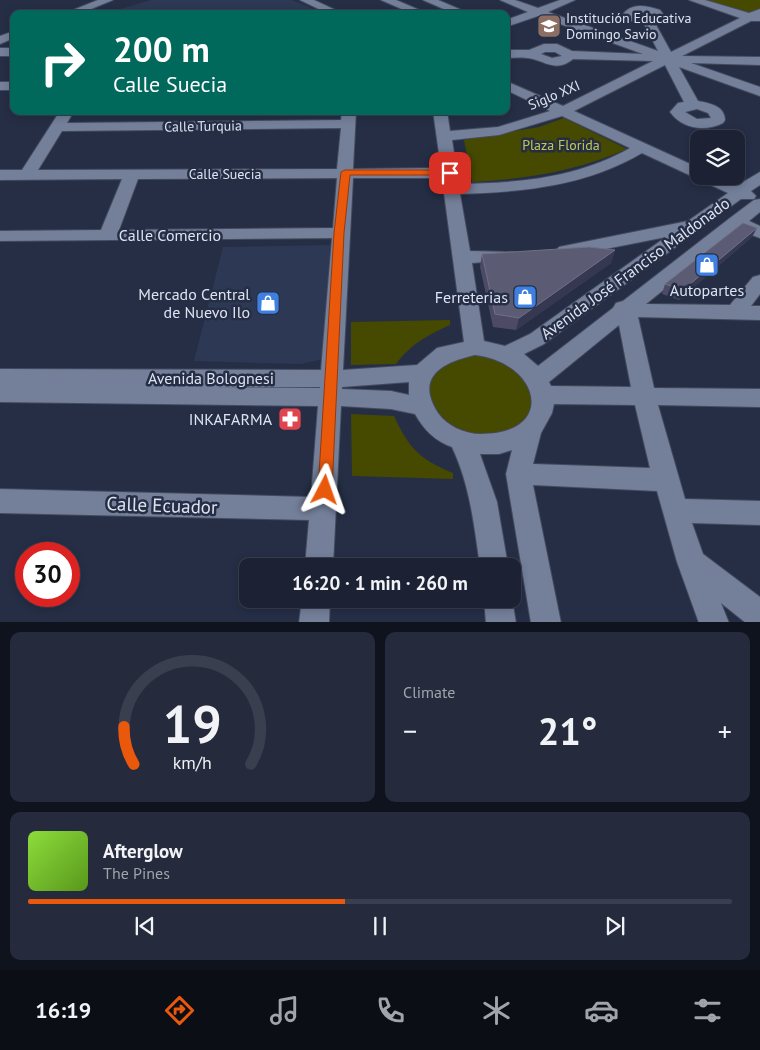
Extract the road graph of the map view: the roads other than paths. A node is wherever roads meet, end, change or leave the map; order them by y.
1 (108, 0) edge
2 (304, 0) edge
3 (386, 0) edge
4 (421, 0) edge
5 (428, 0) edge
6 (505, 0) edge
7 (570, 0) edge
8 (694, 0) edge
9 (335, 2) dead end
10 (639, 5) edge
11 (404, 6) junction
12 (322, 7) junction
13 (446, 7) junction
14 (79, 10) edge
15 (329, 10) edge
16 (414, 10) edge
17 (438, 10) edge
18 (455, 10) edge
19 (540, 11) junction
20 (757, 17) edge
21 (510, 22) edge
22 (510, 54) edge
23 (668, 58) junction
24 (760, 61) edge
25 (510, 87) edge
26 (760, 92) edge
27 (564, 111) junction
28 (64, 115) edge
29 (441, 115) edge
30 (348, 118) edge
31 (57, 127) junction
32 (705, 130) edge
33 (444, 136) junction
34 (642, 148) junction
35 (690, 170) edge
36 (345, 172) junction
37 (132, 174) junction
38 (0, 175) edge
39 (27, 175) junction
40 (760, 176) edge
41 (451, 181) junction
42 (745, 181) edge
43 (734, 185) edge
44 (736, 185) edge
45 (760, 203) edge
46 (697, 222) junction
47 (736, 222) junction
48 (339, 233) junction
49 (760, 233) edge
50 (108, 235) junction
51 (0, 236) edge
52 (550, 254) edge
53 (524, 256) edge
54 (460, 257) junction
55 (760, 281) edge
56 (600, 293) junction
57 (626, 310) junction
58 (752, 317) edge
59 (475, 347) junction
60 (506, 354) junction
61 (422, 373) junction
62 (0, 377) edge
63 (540, 387) junction
64 (332, 388) junction
65 (0, 393) edge
66 (643, 397) junction
67 (760, 398) edge
68 (420, 406) junction
69 (528, 432) junction
70 (461, 441) junction
71 (518, 474) junction
72 (666, 480) junction
73 (0, 500) edge
74 (324, 509) junction
75 (675, 510) junction
76 (755, 516) edge
77 (320, 558) edge
78 (493, 558) edge
79 (690, 561) junction
80 (315, 608) edge
81 (500, 608) edge
82 (760, 615) edge
83 (314, 622) edge
84 (502, 622) edge
85 (546, 622) edge
86 (714, 622) edge

1 - 14 street
2 - 12 street
3 - 11 street
4 - 11 street
5 - 13 street
6 - 19 street, Siglo XXI
7 - 19 street
8 - 20 street
9 - 12 street
10 - 23 street
11 - 16 street
12 - 15 street
13 - 17 street
13 - 18 street
19 - 21 street
19 - 23 street, Siglo XXI
20 - 23 street, Siglo XXI
22 - 23 street, Siglo XXI
23 - 24 street, Siglo XXI
23 - 26 street, Siglo XXI
23 - 27 street, Siglo XXI
23 - 32 street
25 - 27 street
27 - 33 street, Siglo XXI
27 - 34 street
28 - 31 street
29 - 33 street
30 - 31 street, Calle Turquia
30 - 36 street
31 - 39 street
33 - 41 street
34 - 35 street
34 - 41 street, Calle Suecia
36 - 37 street, Calle Suecia
36 - 41 street, Calle Suecia
36 - 48 street
37 - 39 street, Calle Suecia
37 - 50 street
38 - 39 street, Calle Suecia
40 - 42 street, Avenida José Franciso Maldonado
41 - 54 street
43 - 46 street, Avenida José Franciso Maldonado
44 - 45 street
45 - 47 street
46 - 52 street
46 - 56 street, Avenida José Franciso Maldonado
47 - 49 street
47 - 57 street
48 - 50 street, Calle Comercio
48 - 64 street
50 - 51 street, Calle Comercio
53 - 54 street
54 - 59 street
55 - 58 street
56 - 57 street
56 - 60 street, Avenida José Franciso Maldonado
57 - 58 street
57 - 63 street
57 - 66 street
59 - 60 street
59 - 61 street
60 - 63 street
61 - 64 street, Avenida Bolognesi
61 - 68 street
62 - 64 street, Avenida Bolognesi
63 - 66 street
63 - 69 street
64 - 65 street, Avenida Bolognesi
64 - 68 street, Avenida Bolognesi
64 - 74 street
66 - 67 street
66 - 72 street
68 - 70 street
69 - 70 street
69 - 71 street
70 - 78 street
71 - 72 street
71 - 85 street
72 - 75 street
73 - 74 street, Calle Ecuador
74 - 77 street
75 - 76 street
75 - 79 street
79 - 82 street
79 - 86 street
80 - 83 street
81 - 84 street

